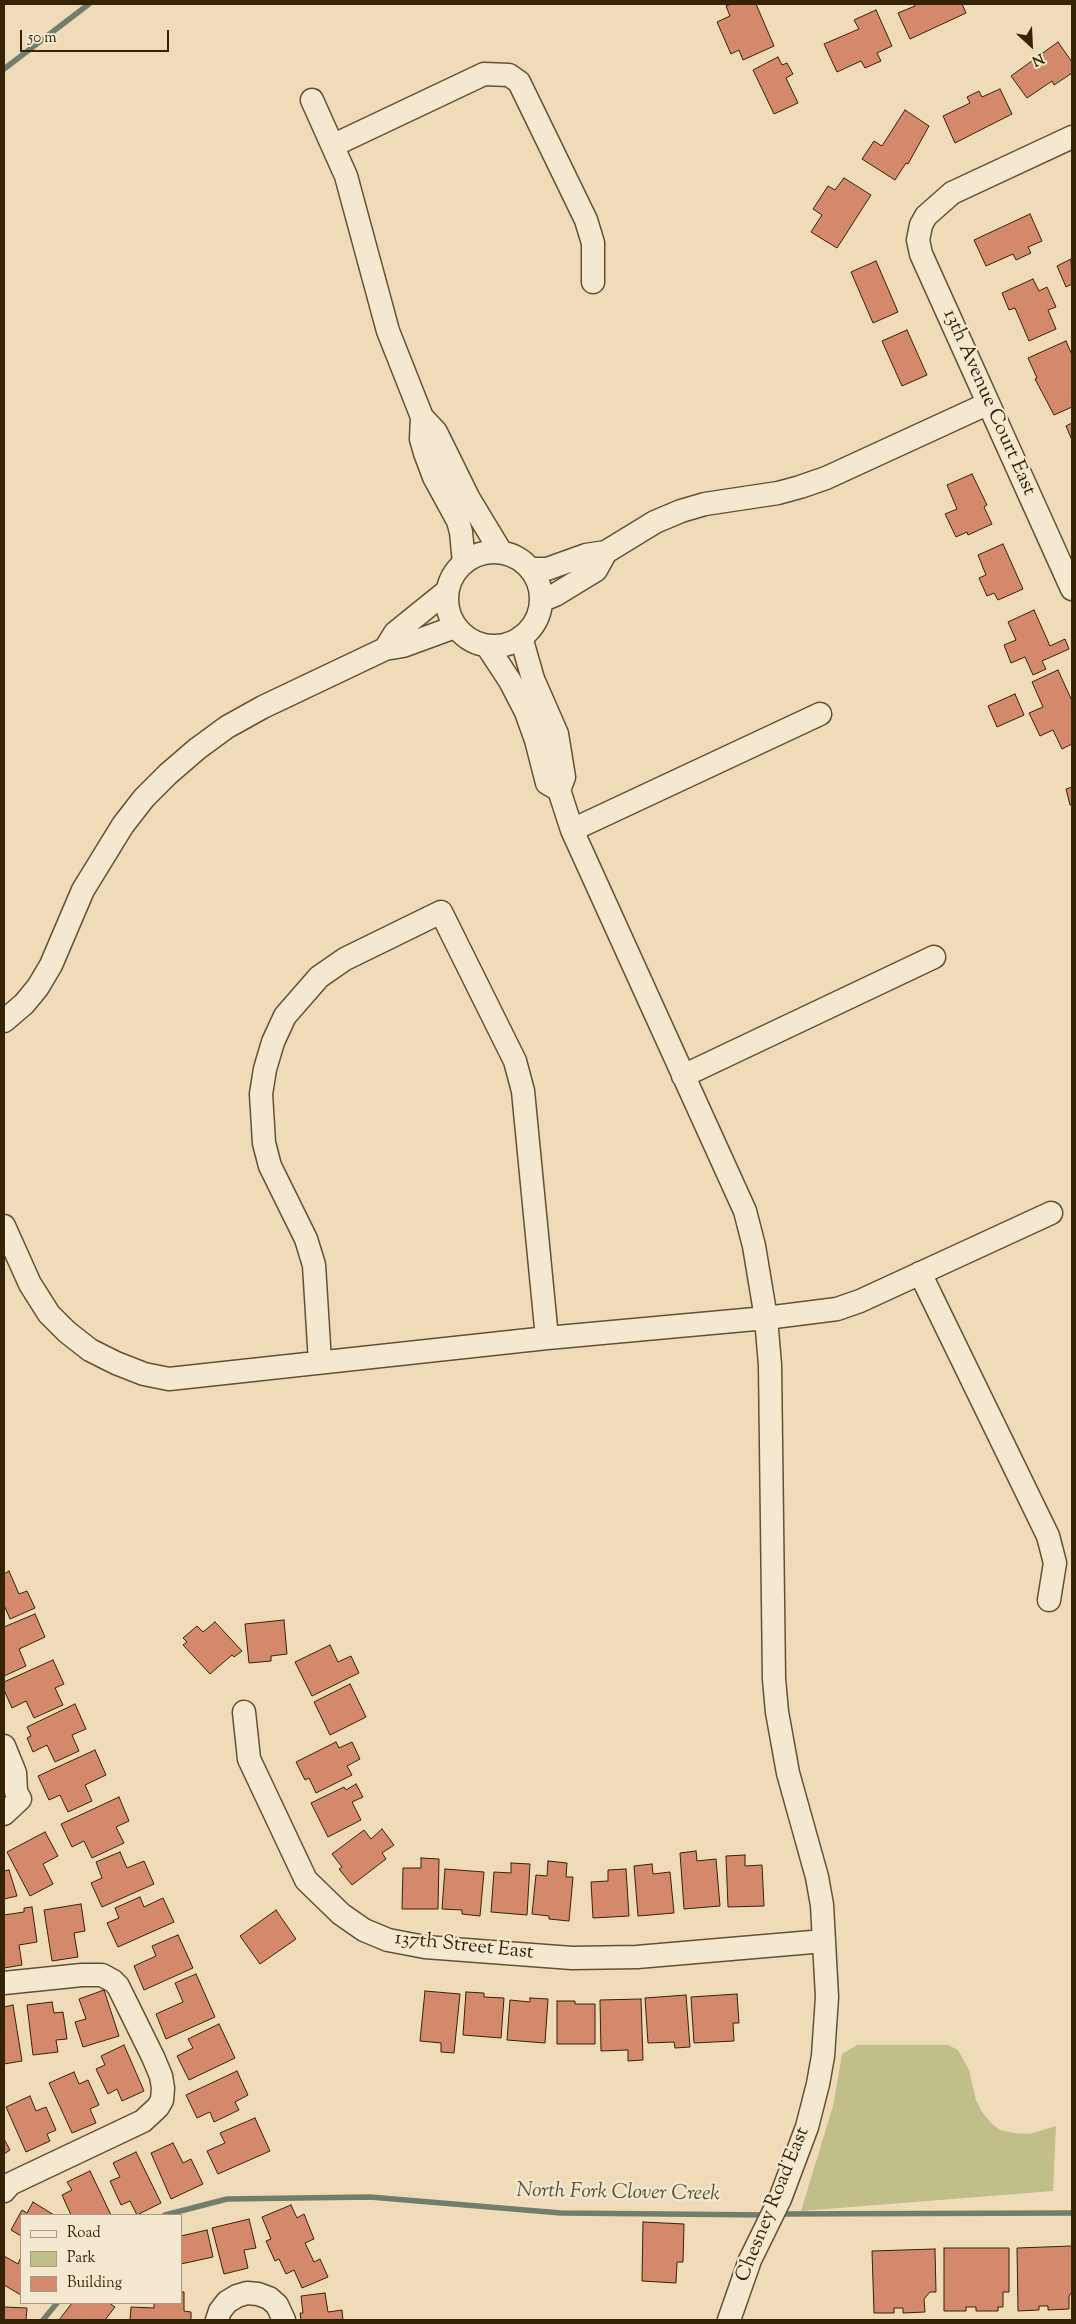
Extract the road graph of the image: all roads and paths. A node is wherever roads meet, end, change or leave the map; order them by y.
1 (312, 100) dead end
2 (1072, 137) edge
3 (334, 145) junction
4 (593, 282) dead end
5 (987, 404) junction
6 (422, 417) junction
7 (501, 552) junction
8 (606, 552) junction
9 (464, 563) junction
10 (530, 569) junction
11 (1072, 589) edge
12 (447, 591) junction
13 (541, 601) junction
14 (455, 627) junction
15 (521, 637) junction
16 (487, 646) junction
17 (385, 649) junction
18 (820, 714) dead end
19 (559, 790) junction
20 (572, 830) junction
21 (934, 957) dead end
22 (4, 1021) edge
23 (683, 1076) junction
24 (1051, 1213) dead end
25 (4, 1226) edge
26 (920, 1273) junction
27 (766, 1318) junction
28 (547, 1338) junction
29 (320, 1362) junction
30 (1049, 1600) dead end
31 (244, 1712) dead end
32 (4, 1746) edge
33 (12, 1806) edge
34 (824, 1940) junction
35 (4, 1983) edge
36 (4, 2191) edge
37 (216, 2320) edge
38 (284, 2320) edge
39 (729, 2320) edge

1 - 3 street
2 - 5 street, 13th Avenue Court East
3 - 4 street
3 - 6 street
5 - 8 street
5 - 11 street, 13th Avenue Court East
6 - 7 street
6 - 9 street
7 - 9 street
7 - 10 street
8 - 10 street
8 - 13 street
9 - 12 street
10 - 13 street
12 - 14 street
12 - 17 street
13 - 15 street
14 - 16 street
14 - 17 street
15 - 16 street
15 - 19 street
16 - 19 street
17 - 22 street
18 - 20 street
19 - 20 street, Chesney Road East
20 - 23 street, Chesney Road East
21 - 23 street
23 - 27 street, Chesney Road East
24 - 26 street
25 - 29 street
26 - 27 street
26 - 30 street
27 - 28 street
27 - 34 street, Chesney Road East
28 - 29 street
28 - 29 street
31 - 34 street, 137th Street East
32 - 33 street
34 - 39 street, Chesney Road East
35 - 36 street
37 - 38 street

